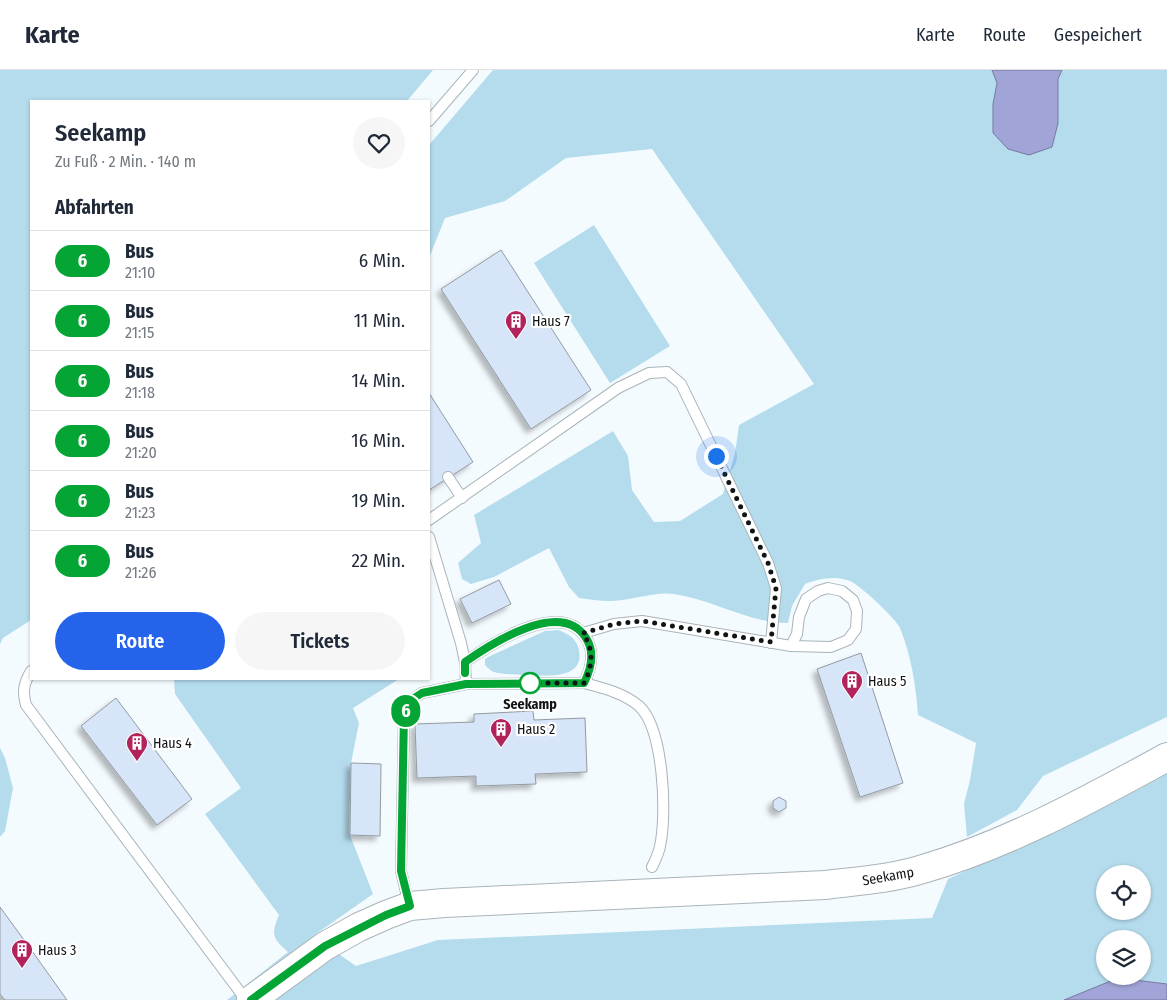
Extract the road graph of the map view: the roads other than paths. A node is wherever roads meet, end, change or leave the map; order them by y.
1 (472, 70) edge
2 (430, 120) edge
3 (448, 478) dead end
4 (462, 498) junction
5 (430, 519) edge
6 (430, 540) edge
7 (583, 633) junction
8 (771, 642) junction
9 (791, 646) junction
10 (465, 662) junction
11 (30, 673) edge
12 (584, 683) junction
13 (466, 684) junction
14 (1167, 757) edge
15 (652, 868) dead end
16 (410, 906) junction
17 (246, 1000) edge
18 (250, 1000) edge

1 - 2 lane
3 - 4 lane
4 - 5 lane
4 - 8 lane
6 - 10 lane
7 - 8 lane
7 - 10 lane
7 - 12 lane
8 - 9 lane
9 - 9 lane
10 - 13 lane
11 - 17 lane
12 - 13 lane
12 - 15 lane
13 - 16 lane
14 - 16 street, Seekamp
16 - 18 street, Seekamp

